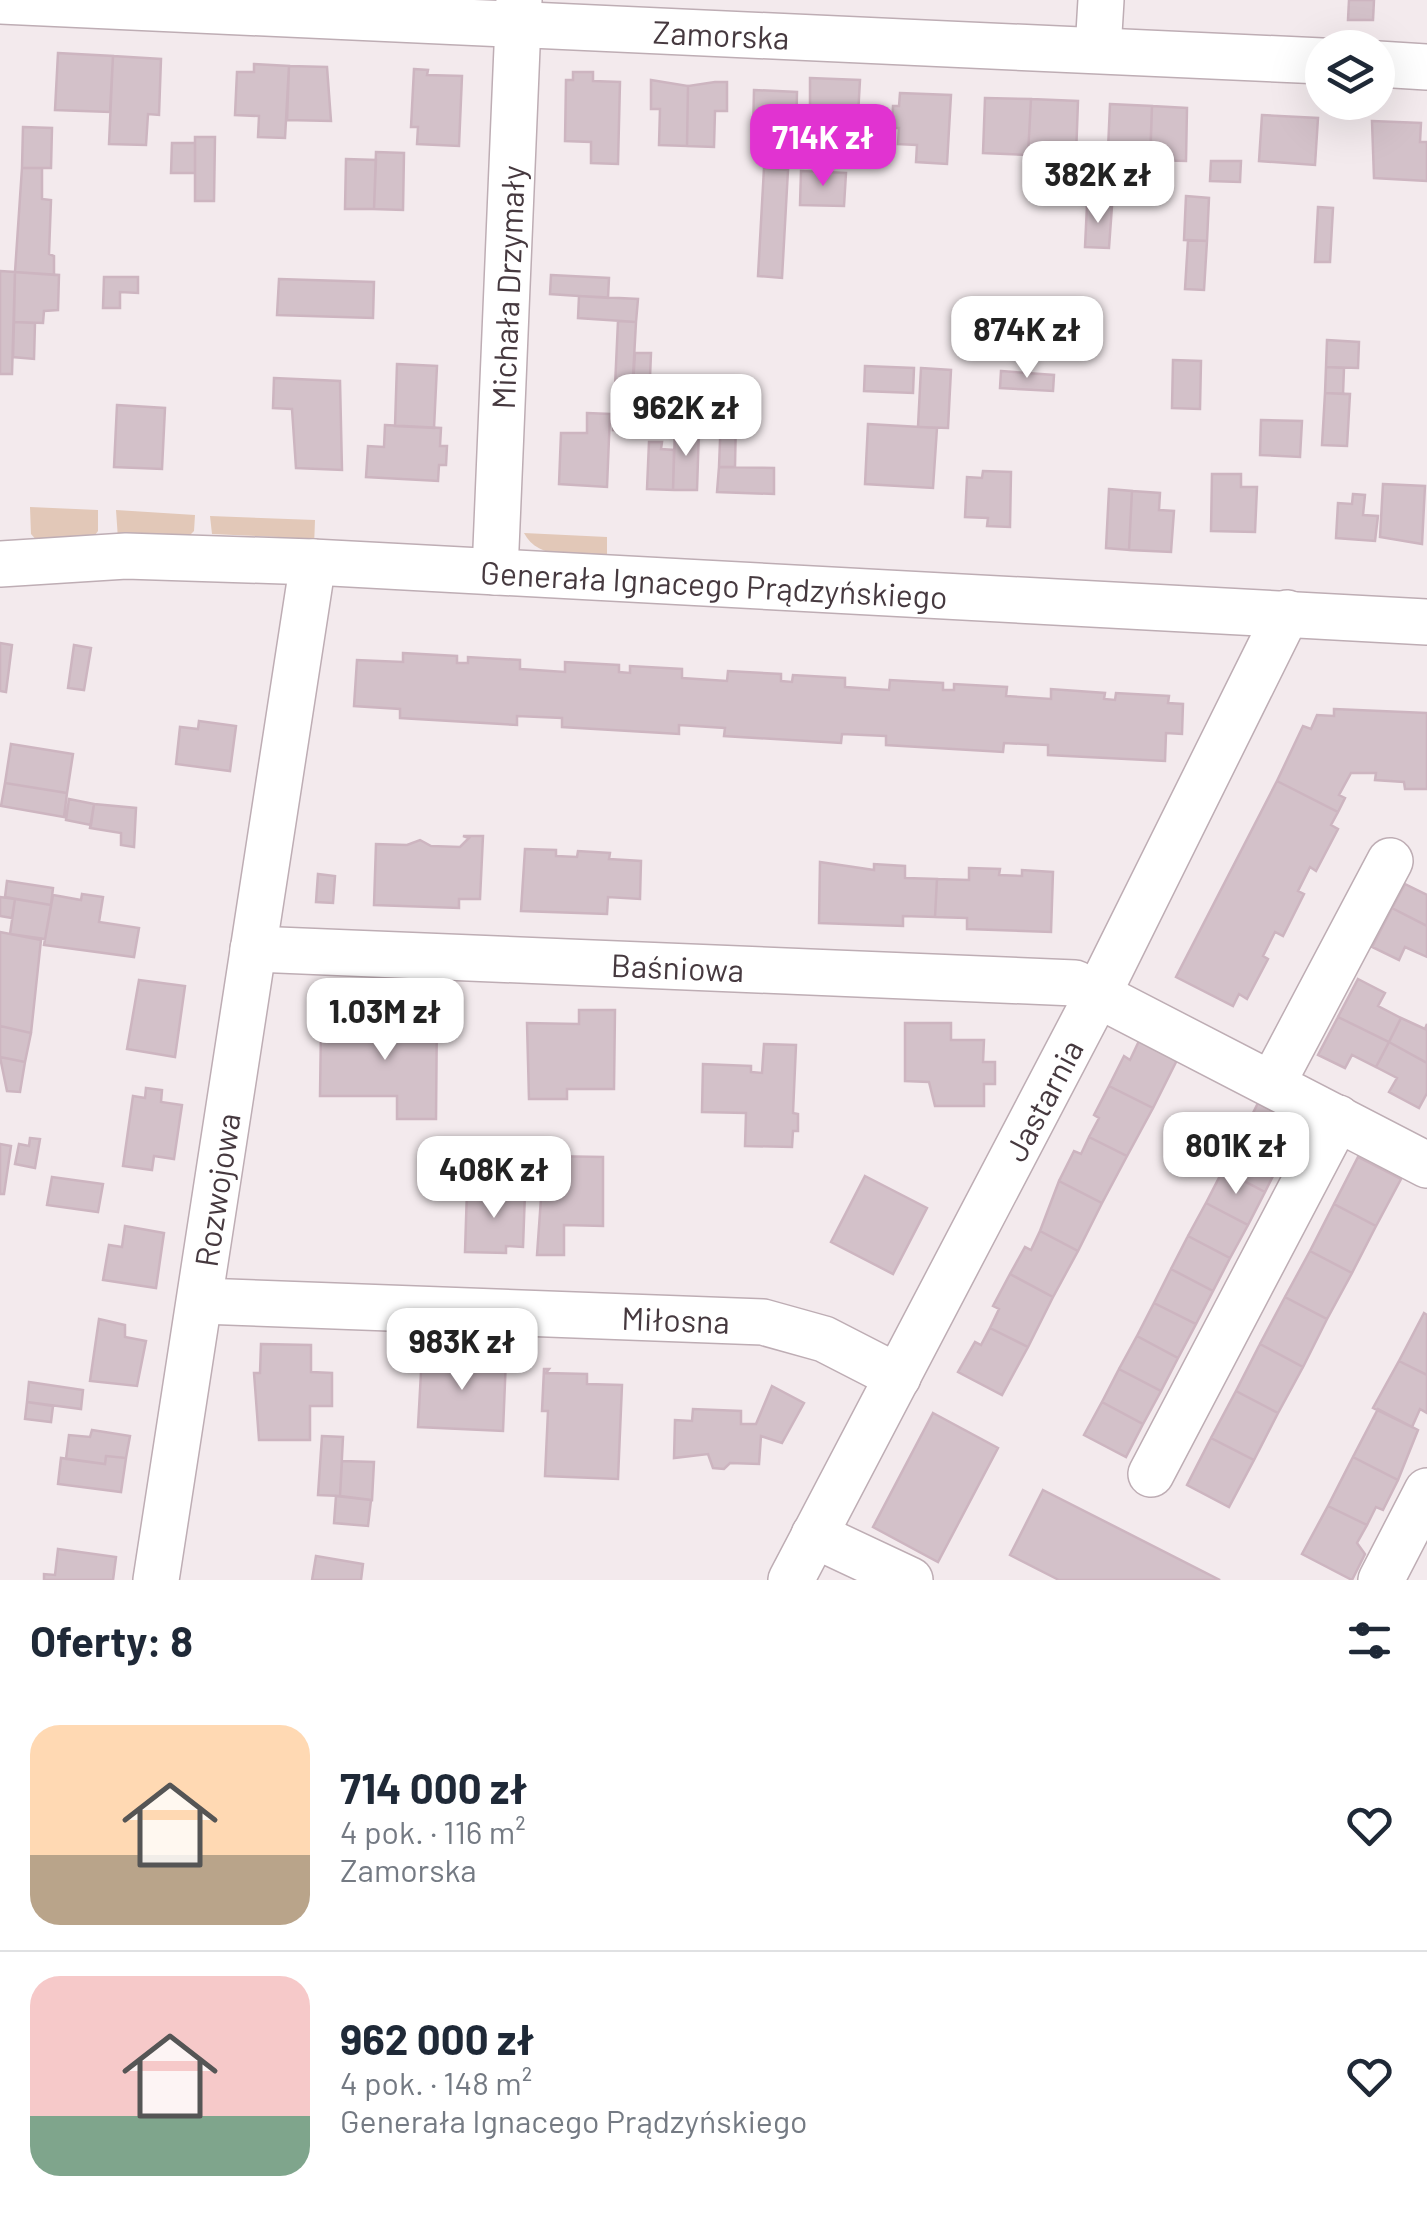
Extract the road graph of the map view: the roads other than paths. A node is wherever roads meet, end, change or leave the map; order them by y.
1 (0, 0) edge
2 (1101, 0) edge
3 (83, 2) edge
4 (518, 12) edge
5 (1098, 50) junction
6 (1305, 61) edge
7 (1395, 65) edge
8 (1427, 67) edge
9 (313, 562) junction
10 (0, 564) edge
11 (495, 572) junction
12 (1287, 614) junction
13 (1427, 622) edge
14 (1390, 861) dead end
15 (252, 948) junction
16 (1099, 992) junction
17 (1272, 1084) junction
18 (1338, 1118) junction
19 (1424, 1157) edge
20 (201, 1301) junction
21 (898, 1377) junction
22 (1151, 1474) dead end
23 (1427, 1491) edge
24 (814, 1535) junction
25 (156, 1580) edge
26 (791, 1580) edge
27 (910, 1580) edge
28 (1381, 1580) edge

1 - 3 street, Zamorska
2 - 5 street
3 - 4 street, Zamorska
4 - 5 street, Zamorska
4 - 11 street, Michała Drzymały
5 - 6 street, Zamorska
7 - 8 street
9 - 10 street, Generała Ignacego Prądzyńskiego
9 - 11 street, Generała Ignacego Prądzyńskiego
9 - 15 street, Rozwojowa
11 - 12 street, Generała Ignacego Prądzyńskiego
12 - 13 street, Generała Ignacego Prądzyńskiego
12 - 16 street, Jastarnia
14 - 17 street
15 - 16 street, Baśniowa
15 - 20 street, Rozwojowa
16 - 17 street, Baśniowa
16 - 21 street, Jastarnia
17 - 18 street, Baśniowa
18 - 19 street, Baśniowa
18 - 22 street
20 - 21 street, Miłosna
20 - 25 street, Rozwojowa
21 - 24 street, Jastarnia
23 - 28 street
24 - 26 street, Jastarnia
24 - 27 street

